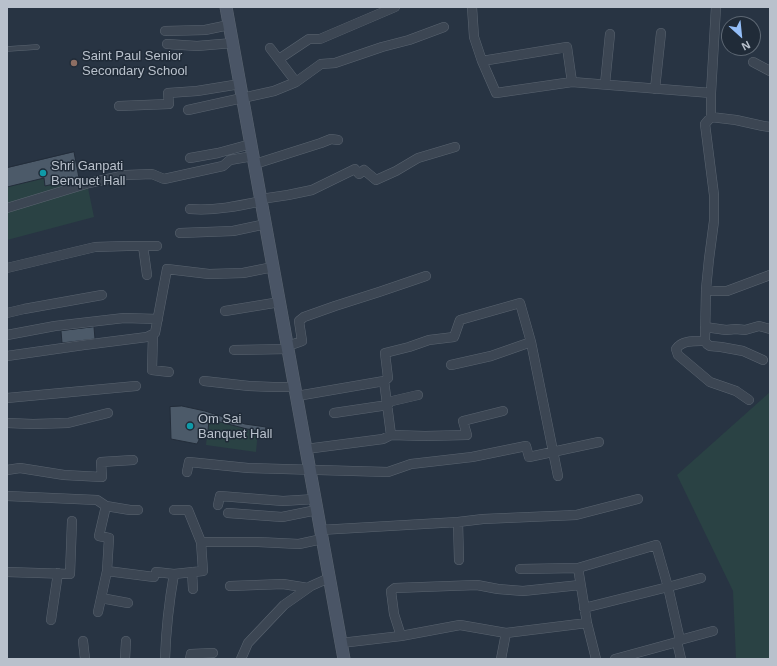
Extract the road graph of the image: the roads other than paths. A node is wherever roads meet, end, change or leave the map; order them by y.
1 (226, 7) edge
2 (395, 7) edge
3 (472, 7) edge
4 (716, 7) edge
5 (230, 25) junction
6 (444, 27) dead end
7 (165, 31) dead end
8 (661, 33) dead end
9 (610, 34) dead end
10 (233, 43) junction
11 (167, 44) dead end
12 (37, 47) dead end
13 (270, 48) dead end
14 (7, 49) edge
15 (279, 59) junction
16 (482, 61) junction
17 (753, 62) dead end
18 (770, 71) edge
19 (296, 82) junction
20 (572, 82) junction
21 (240, 84) junction
22 (605, 84) junction
23 (655, 89) junction
24 (711, 93) junction
25 (243, 98) junction
26 (119, 106) dead end
27 (188, 110) dead end
28 (711, 117) junction
29 (770, 127) edge
30 (338, 140) dead end
31 (251, 144) junction
32 (455, 148) dead end
33 (190, 158) dead end
34 (254, 160) junction
35 (261, 200) junction
36 (7, 208) edge
37 (190, 209) dead end
38 (266, 224) junction
39 (180, 234) dead end
40 (143, 246) junction
41 (157, 246) dead end
42 (273, 267) junction
43 (7, 268) edge
44 (147, 275) dead end
45 (770, 275) edge
46 (426, 276) dead end
47 (706, 289) junction
48 (102, 295) dead end
49 (280, 302) junction
50 (225, 311) dead end
51 (7, 313) edge
52 (158, 319) junction
53 (705, 327) junction
54 (770, 329) edge
55 (153, 334) junction
56 (7, 335) edge
57 (705, 341) junction
58 (530, 342) junction
59 (288, 347) junction
60 (234, 350) dead end
61 (7, 356) edge
62 (763, 360) dead end
63 (451, 365) dead end
64 (169, 372) dead end
65 (204, 381) dead end
66 (384, 381) junction
67 (136, 386) dead end
68 (296, 392) junction
69 (418, 395) dead end
70 (7, 398) edge
71 (749, 400) dead end
72 (388, 403) junction
73 (503, 410) dead end
74 (108, 413) dead end
75 (334, 413) dead end
76 (7, 423) edge
77 (391, 435) junction
78 (599, 442) dead end
79 (306, 449) junction
80 (554, 451) junction
81 (133, 460) dead end
82 (310, 469) junction
83 (7, 470) edge
84 (187, 472) dead end
85 (558, 476) dead end
86 (7, 496) edge
87 (638, 499) dead end
88 (316, 504) junction
89 (218, 505) dead end
90 (106, 506) junction
91 (138, 510) dead end
92 (174, 510) dead end
93 (228, 513) dead end
94 (72, 522) dead end
95 (458, 522) junction
96 (321, 535) junction
97 (201, 542) junction
98 (459, 560) dead end
99 (578, 568) junction
100 (520, 570) dead end
101 (7, 572) edge
102 (107, 572) junction
103 (192, 572) junction
104 (58, 573) junction
105 (174, 574) junction
106 (329, 578) junction
107 (701, 578) dead end
108 (580, 585) junction
109 (230, 586) dead end
110 (668, 587) junction
111 (308, 588) junction
112 (193, 589) dead end
113 (101, 598) junction
114 (128, 603) dead end
115 (584, 608) junction
116 (98, 612) dead end
117 (51, 620) dead end
118 (587, 623) junction
119 (713, 630) dead end
120 (506, 633) junction
121 (401, 636) junction
122 (83, 641) dead end
123 (126, 641) dead end
124 (679, 641) junction
125 (341, 643) junction
126 (213, 653) dead end
127 (622, 658) edge
128 (85, 659) edge
129 (125, 659) edge
130 (165, 659) edge
131 (190, 659) edge
132 (241, 659) edge
133 (344, 659) edge
134 (501, 659) edge
135 (596, 659) edge
136 (681, 659) edge

1 - 5 main road
2 - 15 street
3 - 16 street
4 - 24 street
5 - 7 street
5 - 10 main road
6 - 19 street
8 - 23 street
9 - 22 street
10 - 11 street
10 - 21 main road
12 - 14 lane
13 - 15 street
15 - 19 street
16 - 20 street
16 - 20 street
17 - 18 street
19 - 25 street
20 - 22 street
21 - 25 main road
21 - 26 street
22 - 23 street
23 - 24 street
24 - 28 street
25 - 27 street
25 - 31 main road
28 - 29 street
28 - 47 street
30 - 34 street
31 - 33 street
31 - 34 main road
32 - 35 street
34 - 35 main road
34 - 36 street
35 - 37 street
35 - 38 main road
38 - 39 street
38 - 42 main road
40 - 41 street
40 - 43 street
40 - 44 street
42 - 49 main road
42 - 52 street
45 - 47 street
46 - 59 street
47 - 53 street
48 - 51 street
49 - 50 street
49 - 59 main road
52 - 55 street
52 - 56 street
53 - 54 street
53 - 57 street
55 - 61 street
55 - 64 street
57 - 62 street
57 - 71 street
58 - 63 street
58 - 66 street
58 - 80 street
59 - 60 street
59 - 68 main road
65 - 68 street
66 - 68 street
66 - 72 street
67 - 70 street
68 - 79 main road
69 - 72 street
72 - 75 street
72 - 77 street
73 - 77 street
74 - 76 street
77 - 79 street
78 - 80 street
79 - 82 main road
80 - 82 street
80 - 85 street
81 - 83 street
82 - 84 street
82 - 88 main road
86 - 90 street
87 - 95 street
88 - 89 street
88 - 93 street
88 - 96 main road
90 - 91 street
90 - 102 street
92 - 97 street
94 - 104 street
95 - 96 street
95 - 98 street
96 - 97 street
96 - 106 main road
97 - 103 street
99 - 100 street
99 - 108 street
99 - 110 street
101 - 104 street
102 - 105 street
102 - 113 street
103 - 105 street
103 - 112 street
104 - 117 street
105 - 130 street
106 - 111 street
106 - 125 main road
107 - 110 street
108 - 115 street
108 - 121 street
109 - 111 street
110 - 115 street
110 - 124 street
111 - 132 street
113 - 114 street
113 - 116 street
115 - 118 street
118 - 120 street
118 - 135 street
119 - 124 street
120 - 121 street
120 - 134 street
121 - 125 street
122 - 128 street
123 - 129 street
124 - 127 street
124 - 136 street
125 - 133 main road
126 - 131 street

